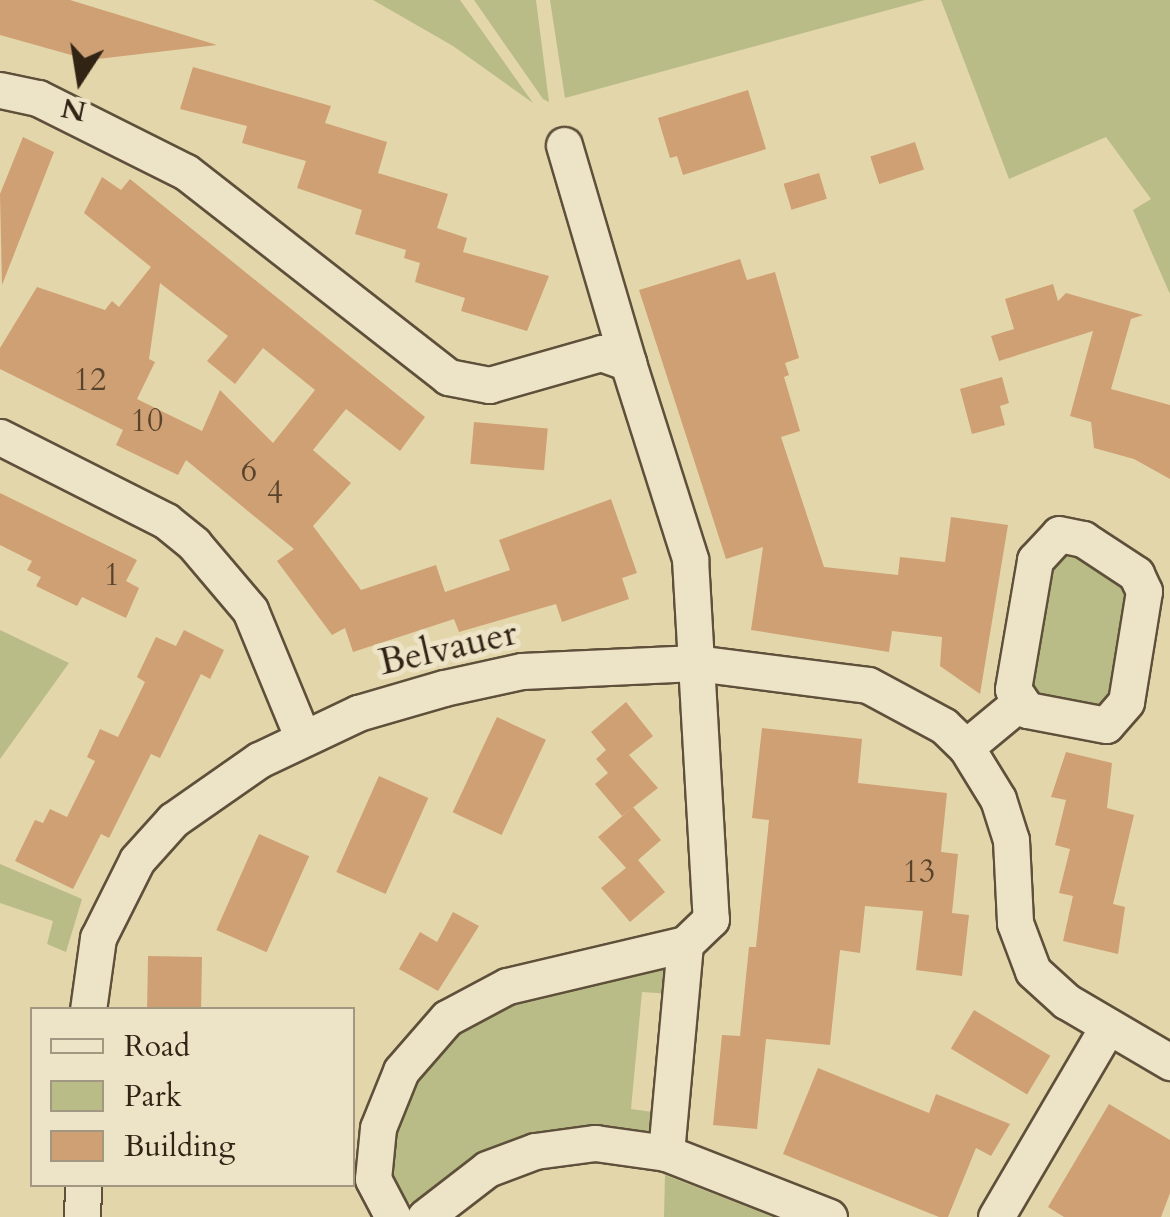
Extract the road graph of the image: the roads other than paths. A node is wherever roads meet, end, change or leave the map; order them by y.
1 (0, 90) edge
2 (564, 145) dead end
3 (628, 364) junction
4 (0, 437) edge
5 (696, 662) junction
6 (1018, 704) junction
7 (302, 736) junction
8 (966, 747) junction
9 (685, 944) junction
10 (88, 1007) edge
11 (1108, 1026) junction
12 (1170, 1062) edge
13 (666, 1153) junction
14 (83, 1187) edge
15 (82, 1217) edge
16 (394, 1217) edge
17 (425, 1217) edge
18 (830, 1217) edge
19 (996, 1217) edge

1 - 3 street
2 - 3 street
3 - 5 street
4 - 7 street
5 - 7 street, Belvauer
5 - 8 street, Belvauer
5 - 9 street
6 - 6 street
6 - 8 street
7 - 10 street, Belvauer
8 - 11 street, Belvauer
9 - 13 street
9 - 16 street
11 - 12 street, Belvauer
11 - 19 street
13 - 17 street
13 - 18 street
14 - 15 street

